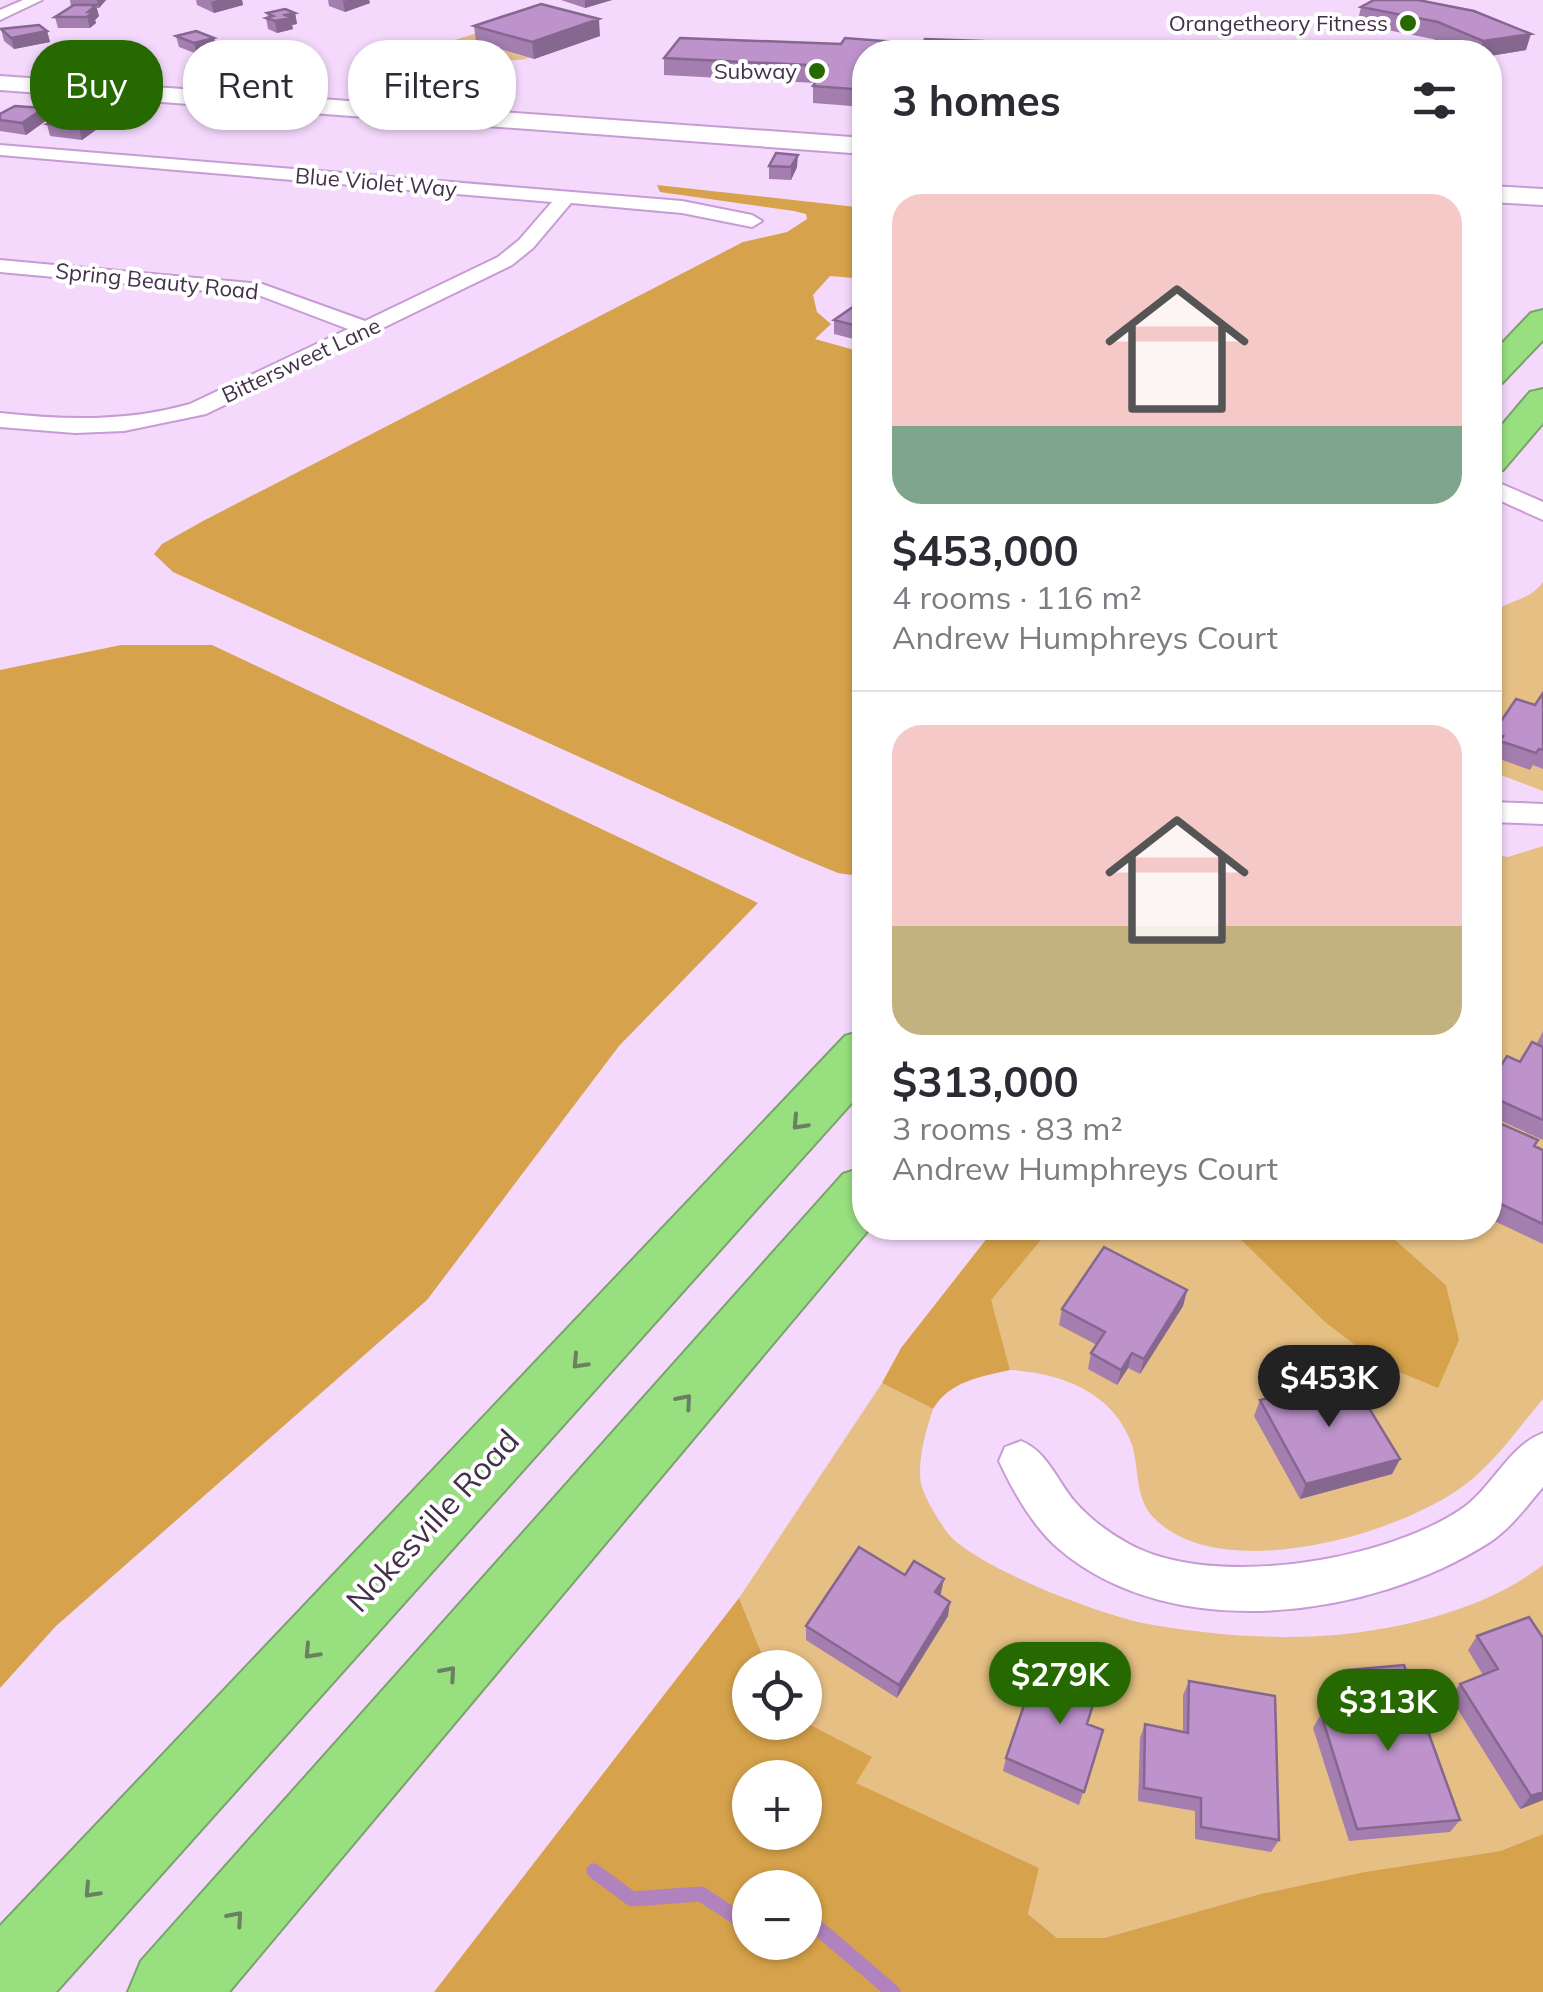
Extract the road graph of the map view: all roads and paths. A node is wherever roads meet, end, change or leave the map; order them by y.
1 (35, 0) edge
2 (0, 16) edge
3 (0, 83) edge
4 (852, 145) edge
5 (0, 150) edge
6 (30, 152) junction
7 (0, 173) edge
8 (1502, 195) edge
9 (566, 198) junction
10 (1543, 199) edge
11 (752, 221) dead end
12 (0, 266) edge
13 (1543, 320) edge
14 (366, 329) junction
15 (1502, 363) edge
16 (1543, 400) edge
17 (0, 420) edge
18 (1502, 448) edge
19 (1502, 484) edge
20 (1543, 486) edge
21 (1502, 490) edge
22 (1543, 512) edge
23 (1502, 812) edge
24 (1543, 814) edge
25 (852, 1065) edge
26 (852, 1206) edge
27 (1543, 1453) edge
28 (1022, 1462) dead end
29 (0, 1989) edge
30 (172, 1992) edge

1 - 2 street
3 - 4 street
5 - 6 street, Blue Violet Way
6 - 7 street
6 - 9 street, Blue Violet Way
8 - 10 street
9 - 11 street, Blue Violet Way
9 - 14 street, Bittersweet Lane
12 - 14 street, Spring Beauty Road
13 - 15 highway
14 - 17 street, Bittersweet Lane
16 - 18 highway
19 - 20 street
21 - 22 street
23 - 24 street
25 -> 29 highway, Nokesville Road
30 -> 26 highway
27 - 28 street

